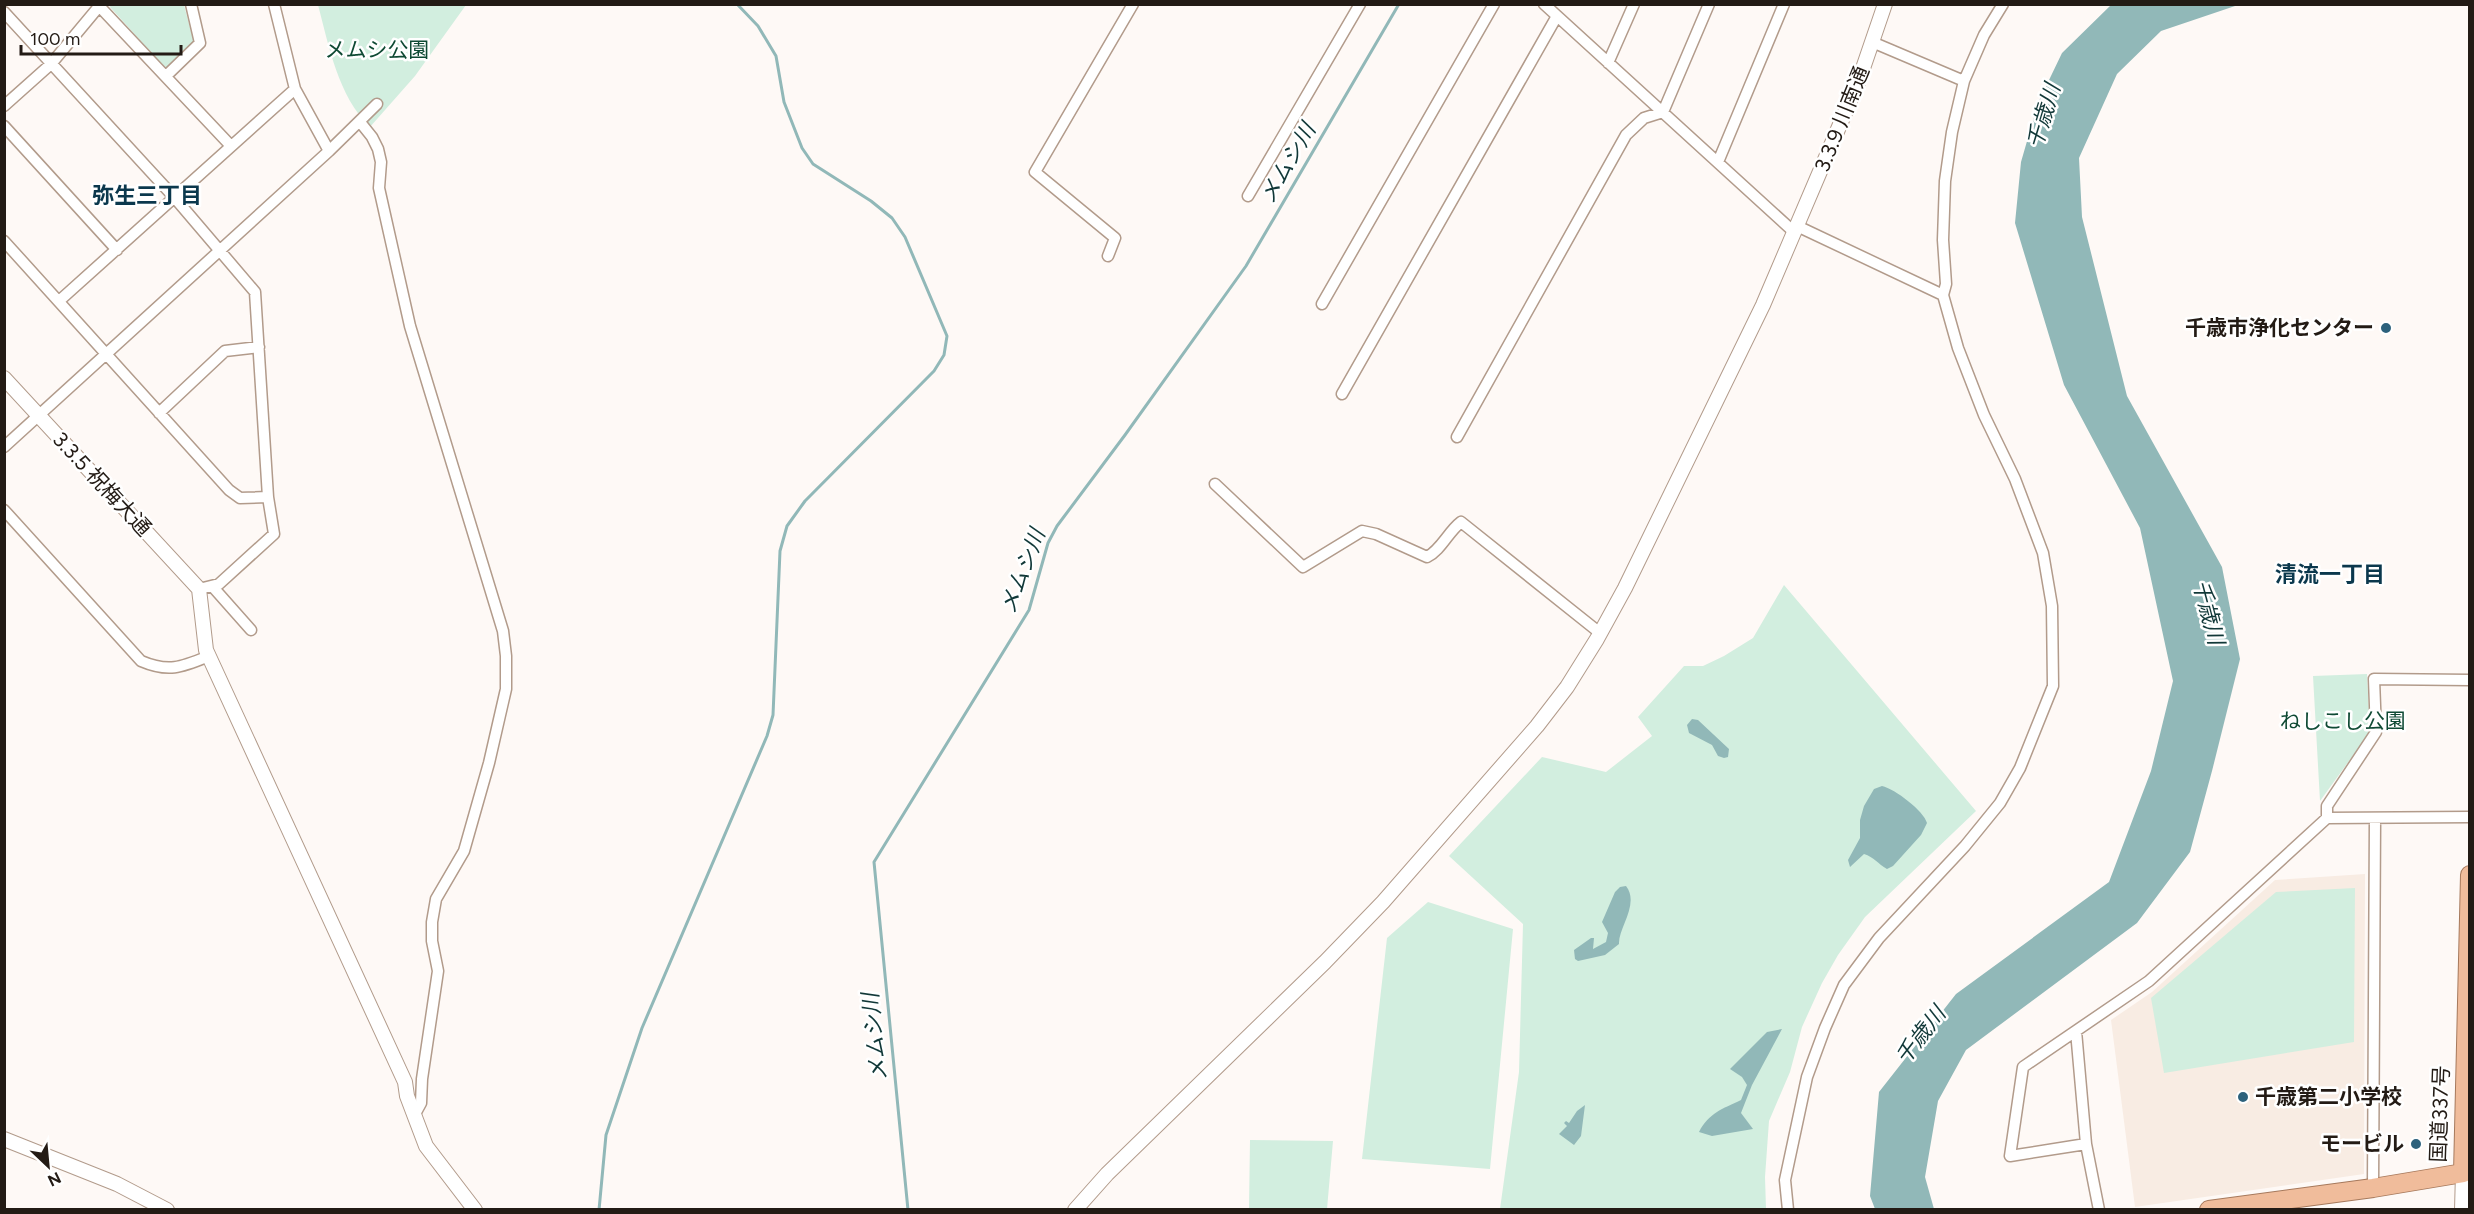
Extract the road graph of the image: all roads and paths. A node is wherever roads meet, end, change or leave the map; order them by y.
1 (191, 4) edge
2 (274, 4) edge
3 (1133, 4) edge
4 (1360, 4) edge
5 (1494, 4) edge
6 (1544, 4) edge
7 (1634, 4) edge
8 (1709, 4) edge
9 (1784, 4) edge
10 (1885, 4) edge
11 (2002, 4) edge
12 (100, 6) edge
13 (4, 12) edge
14 (1557, 16) junction
15 (1872, 42) junction
16 (1608, 63) junction
17 (51, 64) junction
18 (166, 76) junction
19 (1964, 81) junction
20 (296, 89) junction
21 (378, 104) dead end
22 (4, 106) edge
23 (1663, 112) junction
24 (360, 122) junction
25 (4, 126) edge
26 (231, 146) junction
27 (329, 151) junction
28 (1718, 162) junction
29 (1248, 196) dead end
30 (174, 197) junction
31 (1795, 229) junction
32 (4, 241) edge
33 (117, 250) junction
34 (220, 250) junction
35 (1108, 256) dead end
36 (1943, 295) junction
37 (59, 301) junction
38 (1322, 304) dead end
39 (259, 347) junction
40 (106, 354) junction
41 (4, 378) edge
42 (1342, 394) dead end
43 (159, 412) junction
44 (38, 415) junction
45 (1457, 437) dead end
46 (4, 447) edge
47 (1215, 484) dead end
48 (268, 497) junction
49 (4, 510) edge
50 (205, 588) junction
51 (251, 630) dead end
52 (1600, 633) junction
53 (209, 656) junction
54 (2469, 680) edge
55 (2327, 818) junction
56 (2375, 818) junction
57 (2469, 818) edge
58 (2469, 874) edge
59 (2468, 906) edge
60 (2468, 984) edge
61 (2076, 1031) junction
62 (415, 1114) junction
63 (4, 1139) edge
64 (2086, 1144) junction
65 (2463, 1173) junction
66 (2373, 1188) junction
67 (167, 1209) edge
68 (475, 1209) edge
69 (1075, 1209) edge
70 (1788, 1209) edge
71 (2099, 1209) edge
72 (2209, 1209) edge
73 (2462, 1209) edge

1 - 18 street
2 - 20 street
3 - 35 street
4 - 29 street
5 - 38 street
6 - 14 street
7 - 16 street
8 - 23 street
9 - 28 street
10 - 15 street, 3.3.9 川南通
11 - 19 street
12 - 17 street
12 - 18 street
13 - 17 street
14 - 16 street
14 - 42 street
15 - 19 street
15 - 31 street, 3.3.9 川南通
16 - 23 street
17 - 22 street
17 - 30 street
18 - 26 street
19 - 36 street
20 - 26 street
20 - 27 street
21 - 24 street
23 - 28 street
23 - 45 street
24 - 27 street
24 - 62 street
25 - 33 street
26 - 30 street
27 - 34 street
28 - 31 street
30 - 33 street
30 - 34 street
31 - 36 street
31 - 52 street, 3.3.9 川南通
32 - 37 street
33 - 37 street
34 - 39 street
34 - 40 street
36 - 70 street
37 - 40 street
39 - 43 street
39 - 48 street
40 - 43 street
40 - 44 street
41 - 44 street, 3.3.5 祝梅大通
43 - 48 street
44 - 46 street
44 - 50 street, 3.3.5 祝梅大通
47 - 52 street
48 - 50 street
49 - 53 street
50 - 51 street
50 - 53 street
52 - 69 street, 3.3.9 川南通
53 - 62 street
54 - 55 street
55 - 56 street
55 - 61 street
56 - 57 street
56 - 66 street
58 - 59 highway, 国道337号
59 - 60 highway, 国道337号
60 - 65 highway, 国道337号
61 - 64 street
61 - 64 street
62 - 68 street
63 - 67 street
64 - 71 street
65 - 66 highway, 国道337号
65 - 73 street
66 - 72 highway, 国道337号

